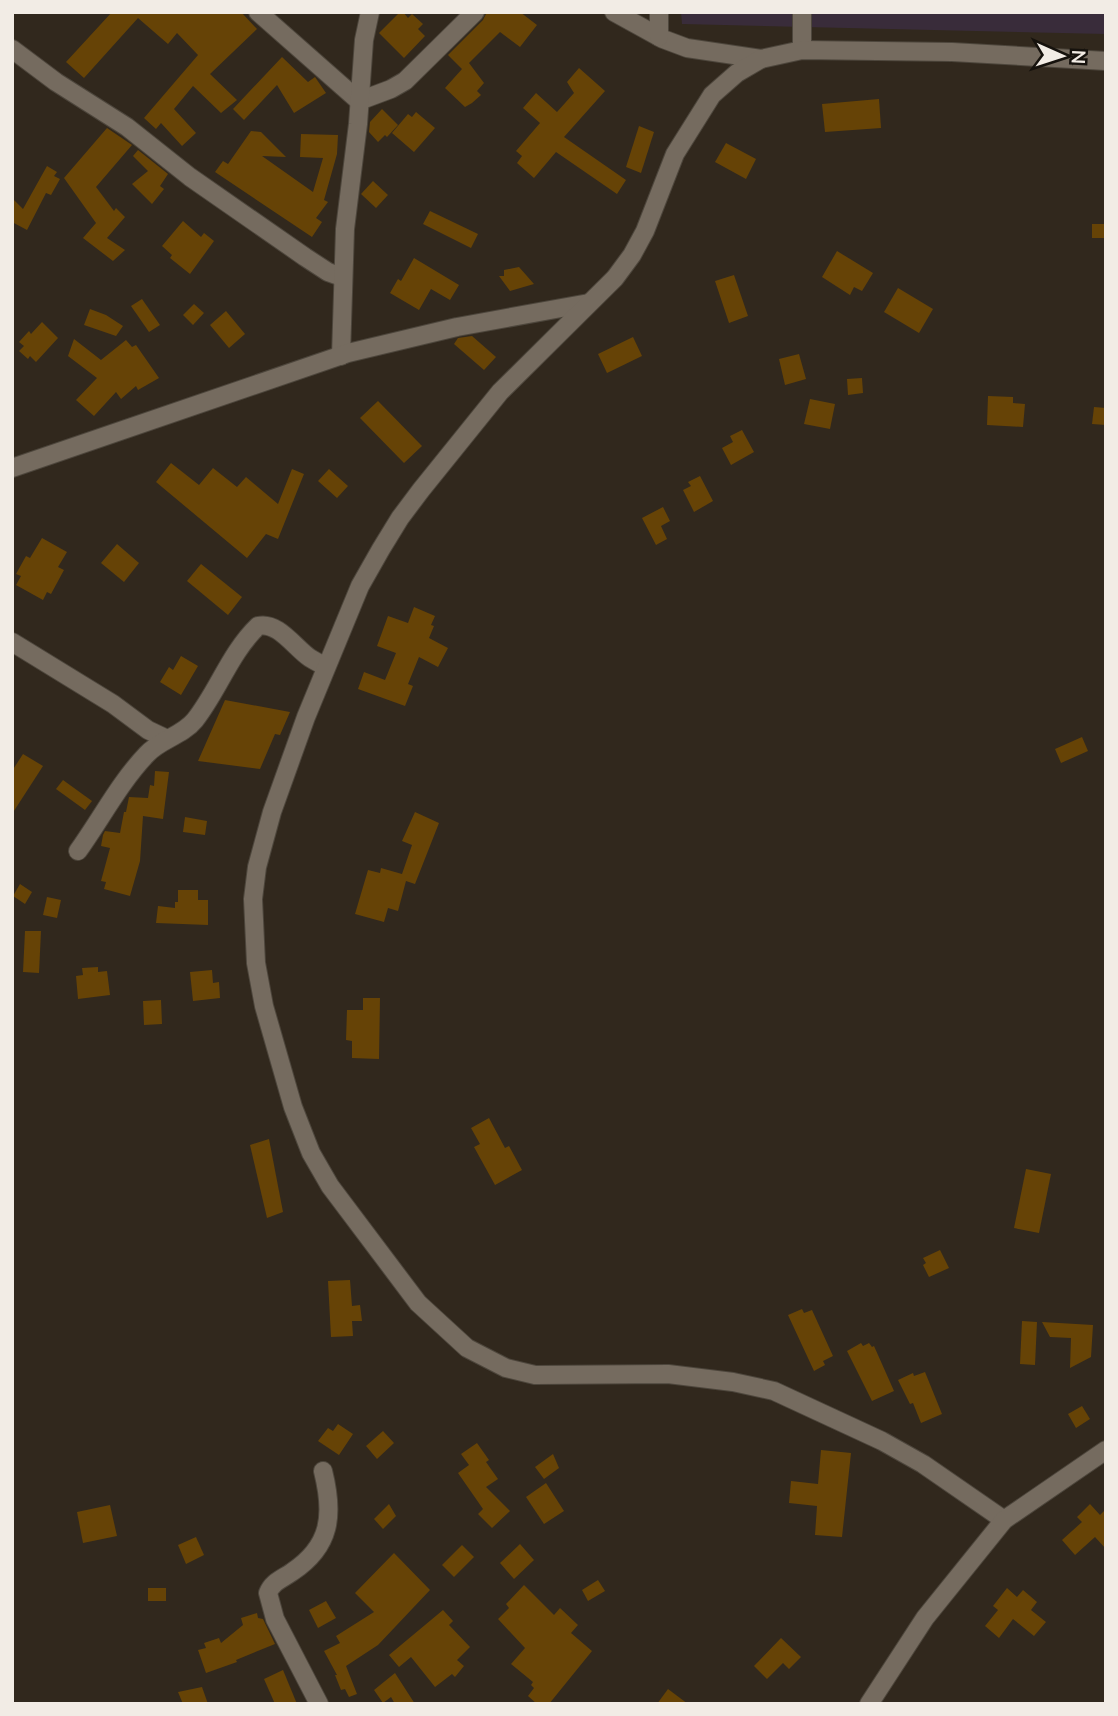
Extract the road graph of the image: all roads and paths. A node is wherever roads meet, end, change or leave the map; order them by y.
1 (258, 12) edge
2 (370, 12) edge
3 (475, 12) edge
4 (614, 12) edge
5 (659, 12) edge
6 (802, 12) edge
7 (659, 37) junction
8 (12, 49) edge
9 (802, 50) junction
10 (761, 59) junction
11 (1106, 61) edge
12 (359, 101) junction
13 (342, 277) junction
14 (589, 303) junction
15 (341, 356) junction
16 (12, 468) edge
17 (12, 642) edge
18 (325, 666) junction
19 (167, 738) junction
20 (79, 851) dead end
21 (1106, 1450) edge
22 (323, 1471) dead end
23 (1004, 1520) junction
24 (319, 1704) edge
25 (869, 1704) edge

1 - 12 street
2 - 12 street
3 - 12 street
4 - 7 street
5 - 7 street
6 - 9 street
7 - 10 street
8 - 13 street
9 - 10 street
9 - 11 street
10 - 14 street
12 - 13 street
13 - 15 street
14 - 15 street
14 - 18 street
15 - 16 street
17 - 19 street
18 - 19 street
18 - 23 street
19 - 20 street
21 - 23 street
22 - 24 street
23 - 25 street

